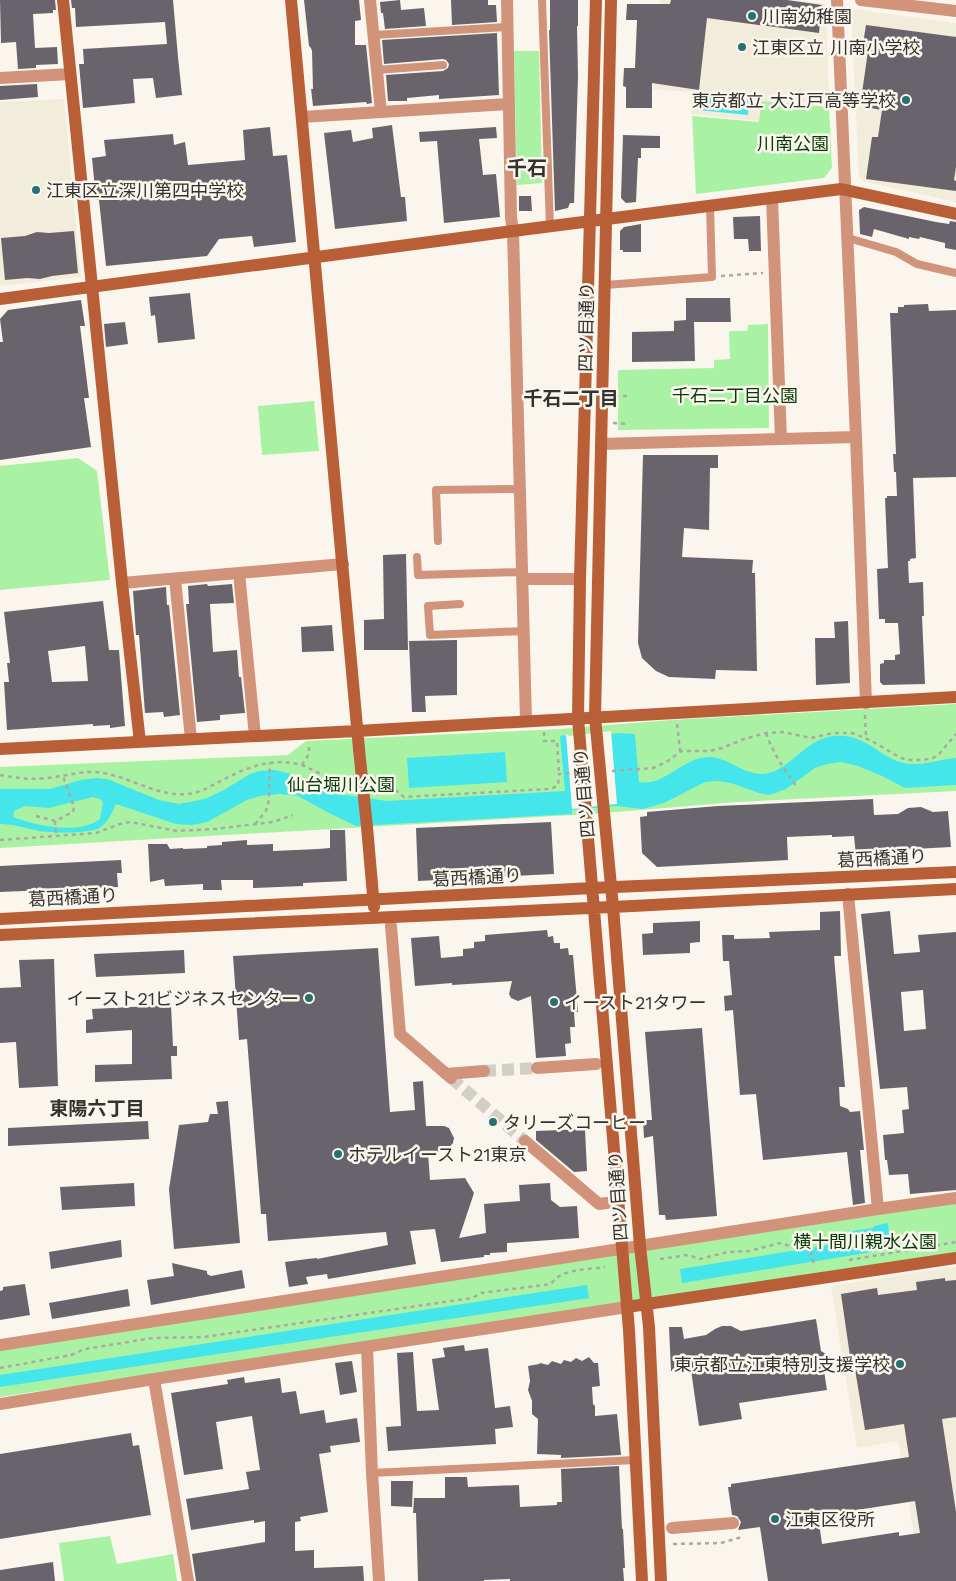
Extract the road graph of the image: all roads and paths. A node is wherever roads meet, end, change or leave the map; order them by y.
1 (63, 0) edge
2 (291, 0) edge
3 (370, 0) edge
4 (507, 0) edge
5 (542, 0) edge
6 (596, 0) edge
7 (611, 0) edge
8 (838, 0) edge
9 (862, 0) edge
10 (956, 11) edge
11 (507, 27) junction
12 (374, 35) junction
13 (443, 65) dead end
14 (377, 70) junction
15 (70, 74) junction
16 (0, 78) edge
17 (508, 104) junction
18 (381, 112) junction
19 (302, 117) junction
20 (846, 190) junction
21 (772, 198) junction
22 (710, 206) junction
23 (956, 214) edge
24 (606, 218) junction
25 (591, 220) junction
26 (550, 227) junction
27 (513, 230) junction
28 (848, 238) junction
29 (314, 258) junction
30 (775, 272) junction
31 (956, 273) edge
32 (712, 277) junction
33 (604, 285) junction
34 (93, 286) junction
35 (0, 299) edge
36 (613, 396) dead end
37 (628, 396) dead end
38 (612, 423) dead end
39 (626, 424) dead end
40 (856, 437) junction
41 (781, 439) junction
42 (601, 444) junction
43 (519, 489) junction
44 (438, 541) dead end
45 (417, 557) dead end
46 (343, 564) junction
47 (239, 574) junction
48 (522, 576) junction
49 (175, 579) junction
50 (580, 579) junction
51 (122, 584) junction
52 (460, 604) dead end
53 (524, 631) junction
54 (956, 697) edge
55 (869, 709) junction
56 (676, 713) junction
57 (543, 720) junction
58 (526, 721) junction
59 (595, 722) junction
60 (579, 723) junction
61 (357, 731) junction
62 (308, 733) junction
63 (766, 733) junction
64 (956, 734) edge
65 (255, 736) junction
66 (866, 738) junction
67 (191, 739) junction
68 (140, 742) junction
69 (0, 749) edge
70 (680, 751) junction
71 (270, 764) junction
72 (302, 765) junction
73 (639, 770) dead end
74 (559, 774) junction
75 (563, 774) dead end
76 (0, 775) edge
77 (63, 776) junction
78 (349, 779) dead end
79 (374, 779) dead end
80 (796, 786) dead end
81 (293, 815) dead end
82 (36, 816) dead end
83 (55, 821) junction
84 (255, 824) junction
85 (56, 836) junction
86 (0, 840) edge
87 (956, 872) edge
88 (592, 888) junction
89 (611, 888) junction
90 (956, 889) edge
91 (848, 894) junction
92 (374, 900) junction
93 (613, 907) junction
94 (594, 908) junction
95 (0, 918) edge
96 (375, 918) junction
97 (391, 926) dead end
98 (0, 935) edge
99 (596, 1064) dead end
100 (537, 1068) tunnel mouth
101 (484, 1071) tunnel mouth
102 (525, 1141) tunnel mouth
103 (956, 1198) edge
104 (607, 1204) dead end
105 (878, 1209) junction
106 (956, 1242) edge
107 (640, 1249) junction
108 (623, 1252) junction
109 (956, 1258) edge
110 (660, 1259) dead end
111 (842, 1261) dead end
112 (823, 1264) dead end
113 (605, 1267) dead end
114 (646, 1302) junction
115 (627, 1305) junction
116 (0, 1345) edge
117 (368, 1347) junction
118 (0, 1368) edge
119 (154, 1379) junction
120 (0, 1404) edge
121 (635, 1460) junction
122 (372, 1472) junction
123 (733, 1523) dead end
124 (672, 1528) dead end
125 (742, 1536) dead end
126 (673, 1544) dead end
127 (188, 1581) edge
128 (379, 1581) edge
129 (642, 1581) edge
130 (661, 1581) edge

1 - 15 main road
2 - 19 main road
3 - 12 street
4 - 11 street
5 - 26 lane
6 - 25 main road, 四ツ目通り
7 - 24 main road, 四ツ目通り
8 - 20 street
9 - 10 street
11 - 12 lane
11 - 17 street
12 - 14 street
13 - 14 lane
14 - 18 street
15 - 16 street
15 - 34 main road
17 - 18 street
17 - 27 street
18 - 19 street
19 - 29 main road
20 - 21 main road
20 - 23 main road
20 - 28 street
21 - 22 main road
21 - 30 street
22 - 24 main road
22 - 32 lane
24 - 25 main road
24 - 33 main road, 四ツ目通り
25 - 26 main road
25 - 50 main road, 四ツ目通り
26 - 27 main road
27 - 29 main road
27 - 43 street
28 - 31 lane
28 - 40 street
29 - 34 main road
29 - 46 main road
30 - 32 path
30 - 41 street
32 - 33 lane
33 - 42 main road, 四ツ目通り
34 - 35 main road
34 - 51 main road
36 - 37 path
38 - 39 path
40 - 41 street
40 - 55 street
41 - 42 street
42 - 59 main road, 四ツ目通り
43 - 44 lane
43 - 48 street
45 - 48 lane
46 - 47 street
46 - 61 main road
47 - 49 street
47 - 65 street
48 - 50 street
48 - 53 street
49 - 51 street
49 - 67 street
50 - 60 main road, 四ツ目通り
51 - 68 main road
52 - 53 lane
53 - 58 street
54 - 55 main road
55 - 56 main road
55 - 66 path
56 - 59 main road
56 - 70 path
57 - 58 main road
57 - 60 main road
57 - 74 path
58 - 61 main road
59 - 60 main road
59 - 89 main road, 四ツ目通り
60 - 88 main road, 四ツ目通り
61 - 62 main road
61 - 92 main road, bridge
62 - 65 main road
62 - 72 path
63 - 66 path
63 - 70 path
63 - 80 path
64 - 66 path
65 - 67 main road
67 - 68 main road
68 - 69 main road
70 - 73 path
71 - 72 path
71 - 77 path
71 - 84 path
72 - 78 path
74 - 75 path
74 - 79 path
76 - 77 path
77 - 83 path
81 - 84 path
82 - 83 path
83 - 85 path
84 - 85 path
85 - 86 path
87 - 89 main road, 葛西橋通り
88 - 89 main road, 葛西橋通り
88 - 92 main road, 葛西橋通り
88 - 94 main road, 四ツ目通り
89 - 93 main road, 四ツ目通り
90 - 91 main road, 葛西橋通り
91 - 93 main road, 葛西橋通り
91 - 105 street
92 - 95 main road, 葛西橋通り
92 - 96 main road
93 - 94 main road, 葛西橋通り
93 - 107 main road, 四ツ目通り
94 - 96 main road, 葛西橋通り
94 - 108 main road, 四ツ目通り
96 - 98 main road, 葛西橋通り
97 - 101 street
99 - 100 street
102 - 104 street
103 - 105 street
105 - 107 street
106 - 111 path
107 - 108 street
107 - 114 main road, 四ツ目通り
108 - 115 main road, 四ツ目通り
108 - 116 street
109 - 114 main road
110 - 112 path
113 - 118 path
114 - 115 main road
114 - 130 main road, 四ツ目通り
115 - 117 street
115 - 121 main road, 四ツ目通り
117 - 119 street
117 - 122 street
119 - 120 street
119 - 127 street
121 - 122 lane
121 - 129 main road, 四ツ目通り
122 - 128 street
123 - 124 street
125 - 126 path

